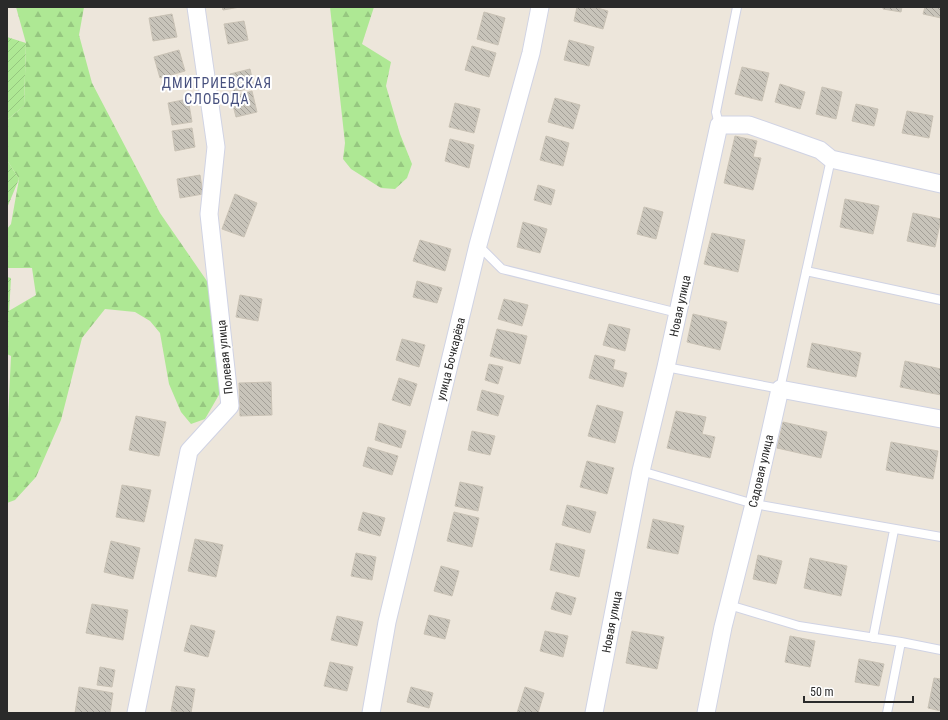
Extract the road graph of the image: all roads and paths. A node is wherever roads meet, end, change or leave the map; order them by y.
1 (196, 7) edge
2 (540, 7) edge
3 (737, 7) edge
4 (719, 125) junction
5 (831, 158) junction
6 (941, 184) edge
7 (478, 245) junction
8 (806, 271) junction
9 (941, 300) edge
10 (678, 312) junction
11 (666, 367) junction
12 (780, 389) junction
13 (941, 419) edge
14 (641, 471) junction
15 (754, 504) junction
16 (894, 530) junction
17 (941, 537) edge
18 (728, 605) junction
19 (873, 638) junction
20 (901, 642) junction
21 (941, 650) edge
22 (136, 713) edge
23 (371, 713) edge
24 (594, 713) edge
25 (706, 713) edge
26 (887, 713) edge

1 - 22 street, Полевая улица
2 - 7 street, улица Бочкарёва
3 - 4 lane
4 - 5 street
4 - 10 street, Новая улица
5 - 6 street
5 - 8 lane
7 - 10 lane
7 - 23 street, улица Бочкарёва
8 - 9 lane
8 - 12 lane
10 - 11 street, Новая улица
11 - 12 lane
11 - 14 street, Новая улица
12 - 13 street
12 - 15 street, Садовая улица
14 - 15 lane
14 - 24 street, Новая улица
15 - 16 lane
15 - 18 street, Садовая улица
16 - 17 lane
16 - 19 lane
18 - 19 lane
18 - 25 street, Садовая улица
19 - 20 lane
20 - 21 lane
20 - 26 lane

